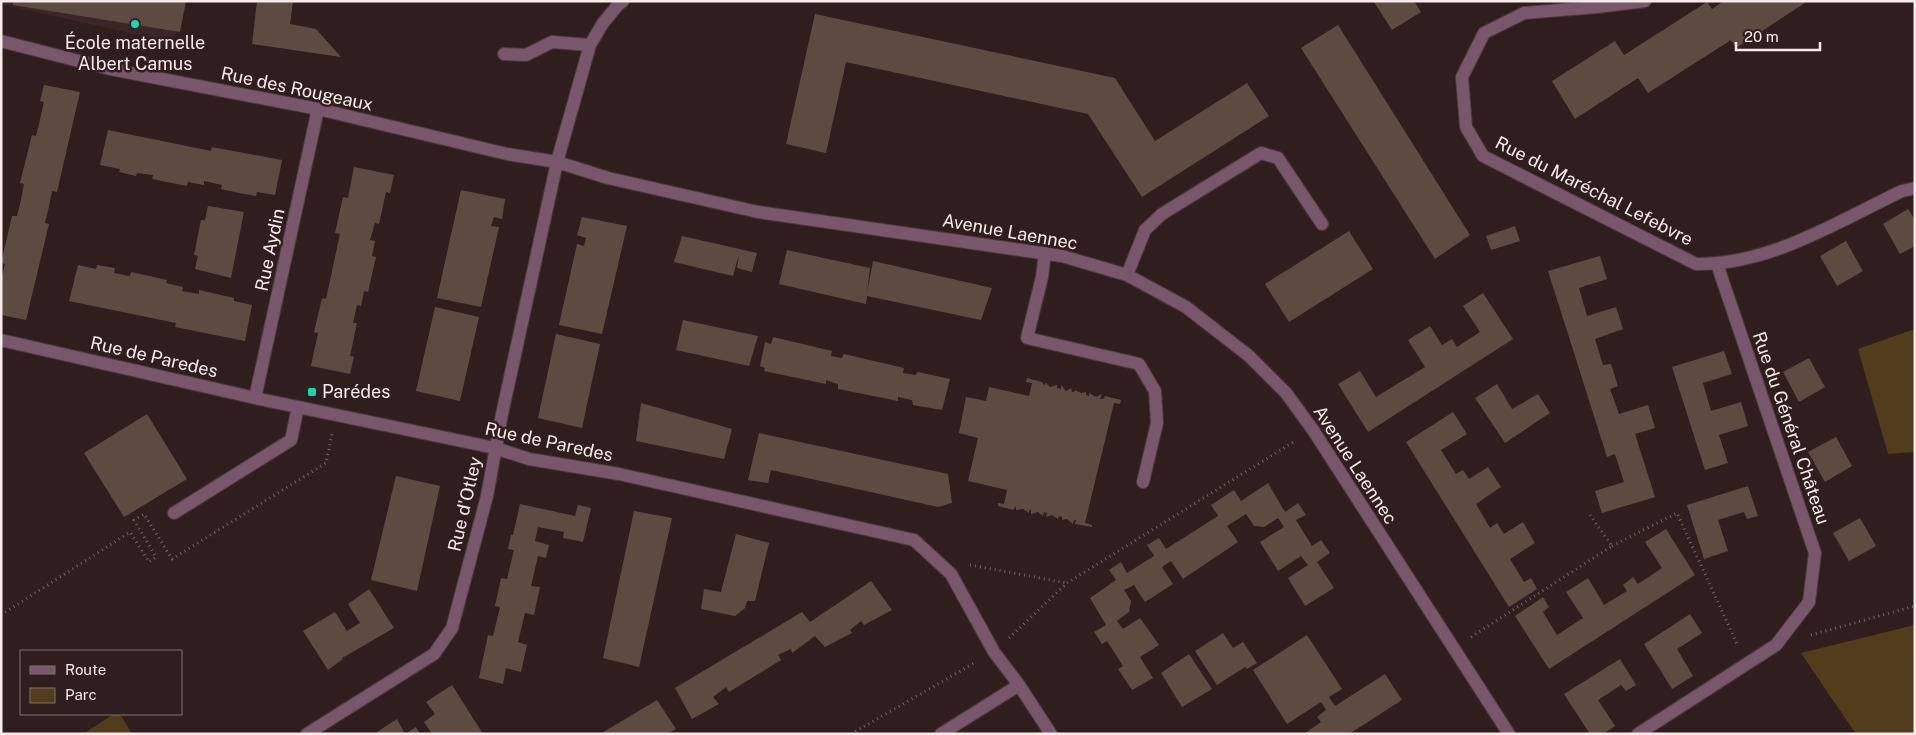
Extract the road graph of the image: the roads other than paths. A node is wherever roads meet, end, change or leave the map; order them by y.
1 (624, 1) edge
2 (1646, 1) edge
3 (1595, 4) edge
4 (1, 41) edge
5 (590, 45) junction
6 (504, 54) dead end
7 (318, 110) junction
8 (557, 162) junction
9 (1915, 188) edge
10 (1322, 224) dead end
11 (1045, 253) junction
12 (1716, 264) junction
13 (1127, 275) junction
14 (1, 340) edge
15 (255, 398) junction
16 (298, 407) junction
17 (495, 448) junction
18 (1143, 482) dead end
19 (174, 513) dead end
20 (1019, 685) junction
21 (315, 732) edge
22 (941, 734) edge
23 (1052, 734) edge
24 (1509, 734) edge
25 (1638, 734) edge

1 - 5 street, Rue d'Otley
2 - 3 street, Rue du Maréchal Lefebvre
3 - 12 street, Rue du Maréchal Lefebvre
4 - 7 street, Rue des Rougeaux
5 - 6 street
5 - 8 street, Rue d'Otley
7 - 8 street, Rue des Rougeaux
7 - 15 street, Rue Aydin
8 - 11 street, Avenue Laennec
8 - 17 street, Rue d'Otley
9 - 12 street
10 - 13 street
11 - 13 street, Avenue Laennec
11 - 18 street
12 - 25 street, Rue du Général Château
13 - 24 street, Avenue Laennec
14 - 15 street, Rue de Paredes
15 - 16 street, Rue de Paredes
16 - 17 street, Rue de Paredes
16 - 19 street
17 - 20 street, Rue de Paredes
17 - 21 street, Rue d'Otley
20 - 22 street
20 - 23 street, Rue de Paredes

